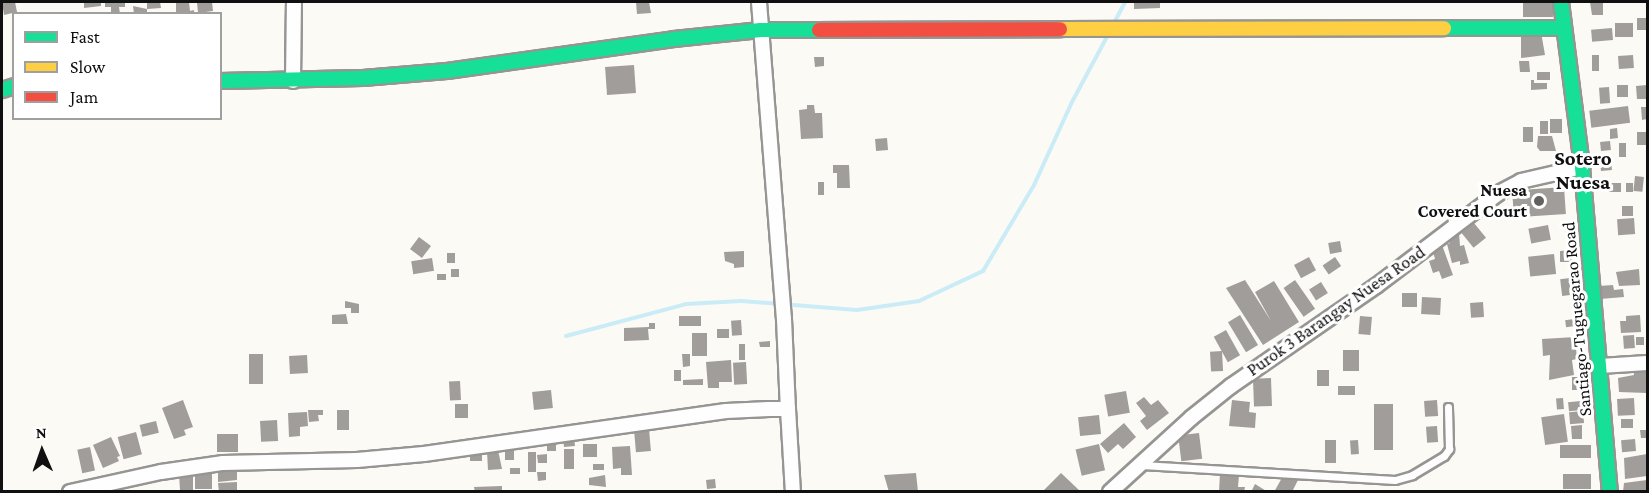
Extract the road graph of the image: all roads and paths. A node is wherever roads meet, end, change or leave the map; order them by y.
1 (294, 2) edge
2 (759, 2) edge
3 (1561, 2) edge
4 (1564, 28) junction
5 (761, 30) junction
6 (222, 81) edge
7 (293, 81) junction
8 (1582, 167) junction
9 (1647, 363) edge
10 (1599, 366) junction
11 (1448, 408) dead end
12 (788, 409) junction
13 (1139, 464) junction
14 (70, 492) edge
15 (793, 492) edge
16 (1110, 492) edge
17 (1610, 492) edge

1 - 7 street
2 - 5 street
3 - 4 main road, Santiago-Tuguegarao Road
4 - 5 main road
4 - 8 main road, Santiago-Tuguegarao Road
5 - 7 main road
5 - 12 street
6 - 7 main road
8 - 10 main road, Santiago-Tuguegarao Road
8 - 13 street, Purok 3 Barangay Nuesa Road
9 - 10 street
10 - 17 main road, Santiago-Tuguegarao Road
11 - 13 lane
12 - 14 street
12 - 15 street
13 - 16 street, Purok 3 Barangay Nuesa Road

